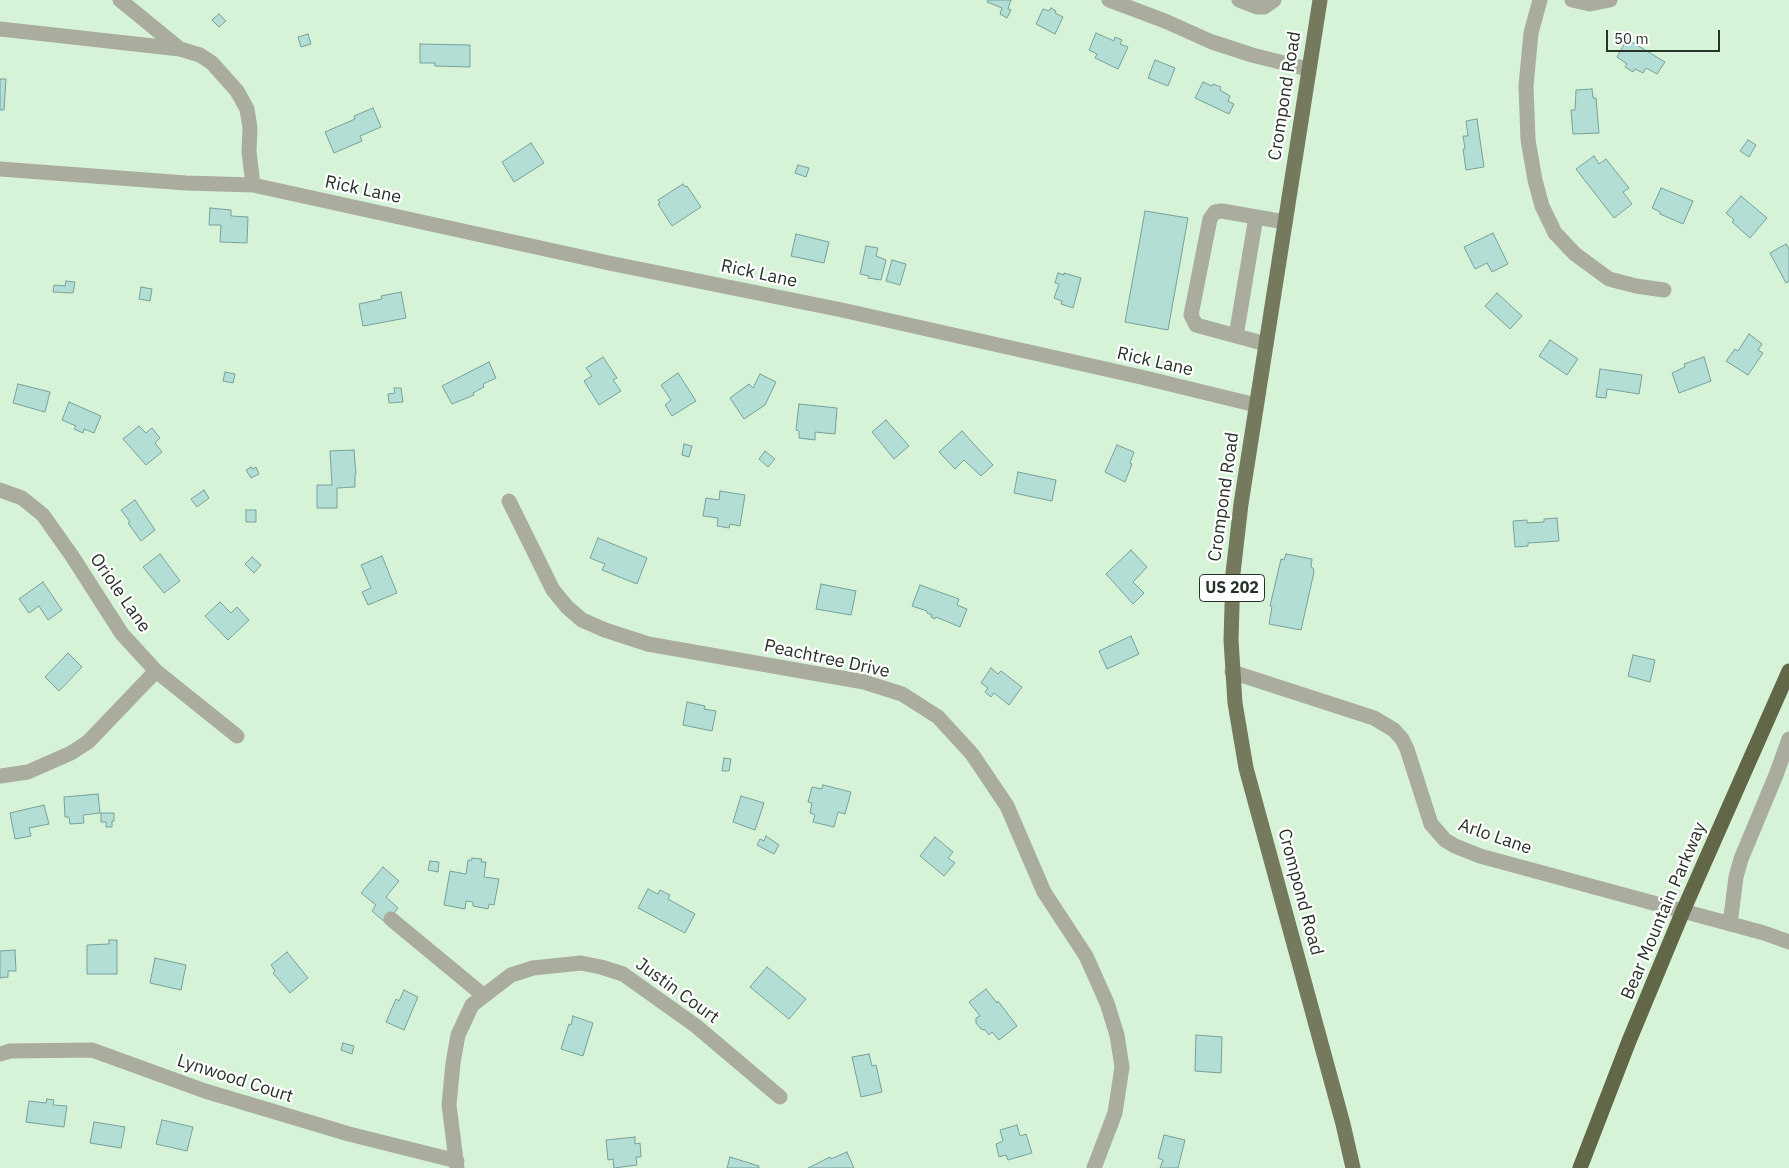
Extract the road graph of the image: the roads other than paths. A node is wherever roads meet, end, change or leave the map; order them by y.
1 (120, 0) edge
2 (1109, 0) edge
3 (1239, 0) edge
4 (1274, 0) edge
5 (1320, 0) edge
6 (1540, 0) edge
7 (1572, 0) edge
8 (1610, 0) edge
9 (0, 29) edge
10 (180, 49) junction
11 (1308, 69) junction
12 (0, 169) edge
13 (253, 185) junction
14 (1256, 217) junction
15 (1285, 222) junction
16 (1664, 290) dead end
17 (1236, 336) junction
18 (1266, 344) junction
19 (1256, 405) junction
20 (0, 490) edge
21 (509, 501) dead end
22 (156, 671) junction
23 (1789, 671) edge
24 (1232, 672) junction
25 (236, 736) dead end
26 (1789, 738) edge
27 (0, 776) edge
28 (1683, 911) junction
29 (391, 919) dead end
30 (1730, 924) junction
31 (1789, 942) edge
32 (482, 995) junction
33 (0, 1054) edge
34 (780, 1097) dead end
35 (457, 1165) edge
36 (1094, 1168) edge
37 (1353, 1168) edge
38 (1580, 1168) edge

1 - 10 street
2 - 11 street
3 - 4 street
5 - 11 main road, Crompond Road / US 202
6 - 16 street
7 - 8 street
9 - 10 street
10 - 13 street
11 - 15 main road, Crompond Road / US 202
12 - 13 street, Rick Lane
13 - 19 street, Rick Lane
14 - 15 street
14 - 17 street
14 - 17 street
15 - 18 main road, Crompond Road / US 202
17 - 18 street
18 - 19 main road, Crompond Road / US 202
19 - 24 main road, Crompond Road / US 202
20 - 22 street, Oriole Lane
21 - 36 street, Peachtree Drive
22 - 25 street, Oriole Lane
22 - 27 street
23 - 28 highway, Bear Mountain Parkway
24 - 28 street, Arlo Lane
24 - 37 main road, Crompond Road / US 202
26 - 30 street
28 - 30 street, Arlo Lane
28 - 38 highway, Bear Mountain Parkway
29 - 32 street
30 - 31 street, Arlo Lane
32 - 34 street, Justin Court
32 - 35 street, Justin Court
33 - 35 street, Lynwood Court

